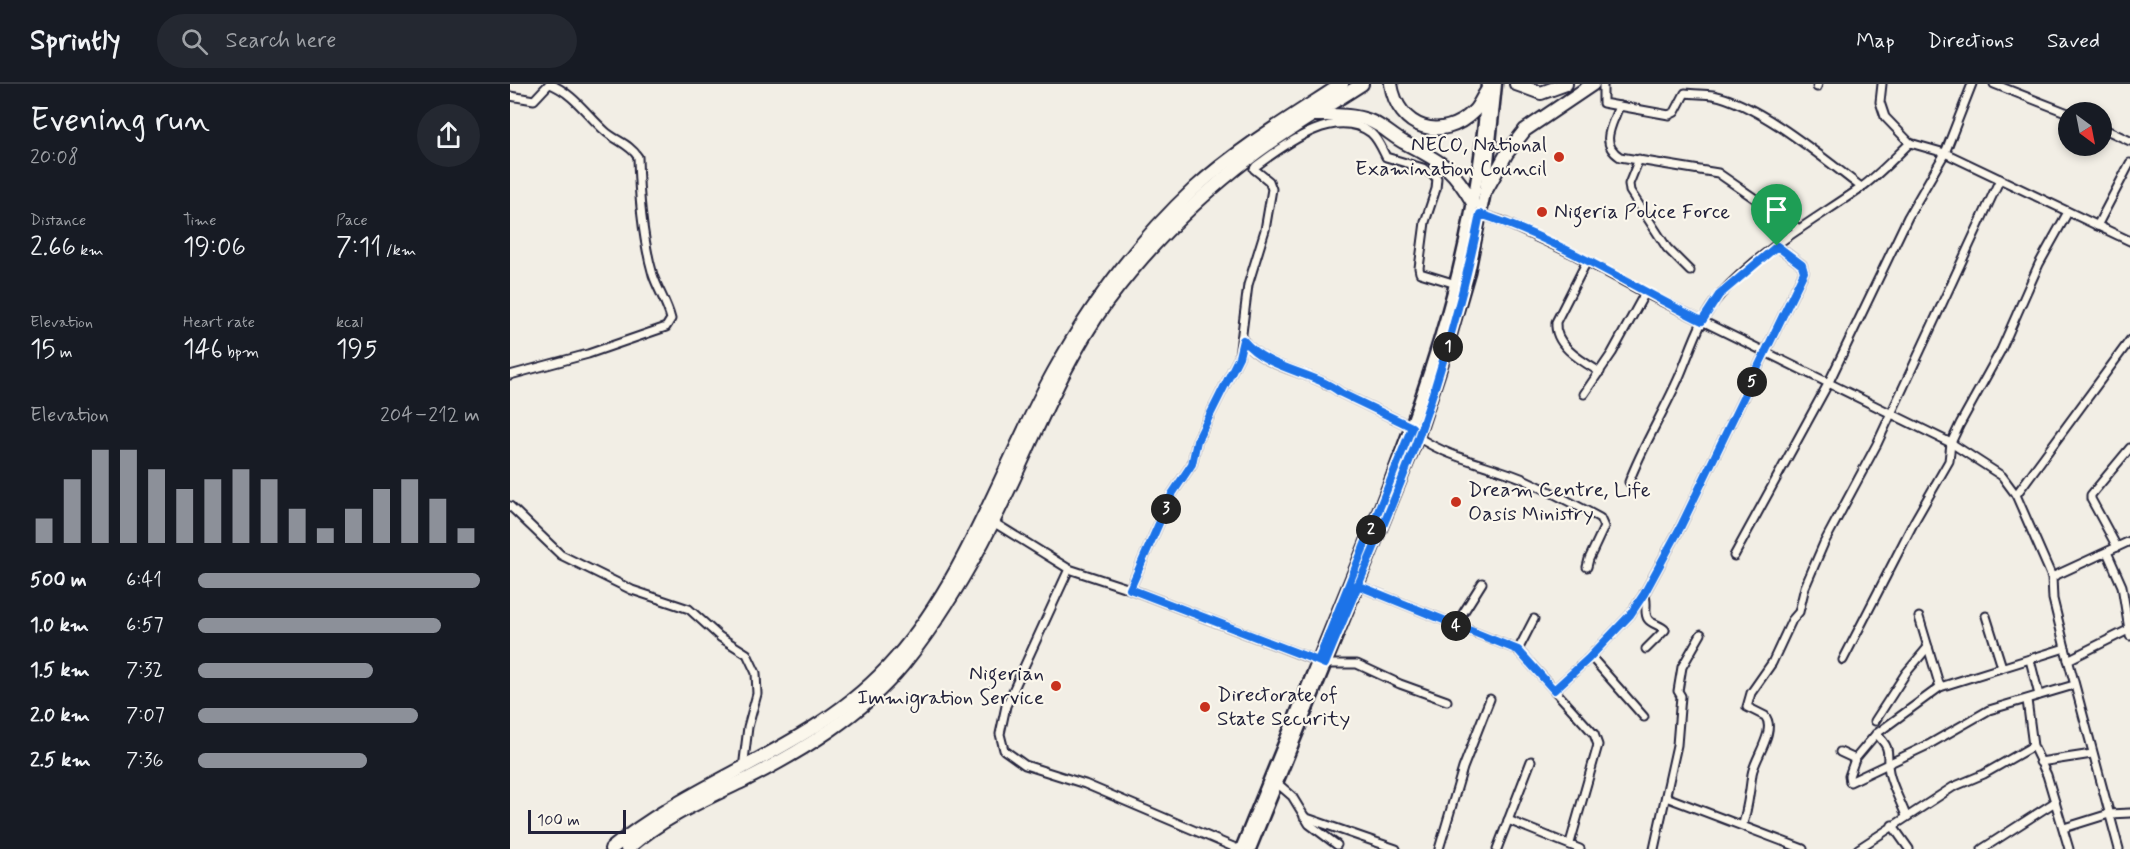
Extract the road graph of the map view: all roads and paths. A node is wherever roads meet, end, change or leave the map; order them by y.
1 (550, 84) edge
2 (1324, 84) edge
3 (1342, 84) edge
4 (1362, 84) edge
5 (1391, 84) edge
6 (1516, 84) edge
7 (1566, 84) edge
8 (1593, 84) edge
9 (1603, 84) edge
10 (1882, 84) edge
11 (1972, 84) edge
12 (1994, 84) edge
13 (1490, 87) edge
14 (510, 96) edge
15 (1619, 106) junction
16 (2058, 109) edge
17 (1313, 110) junction
18 (2112, 133) edge
19 (2130, 141) edge
20 (1910, 143) junction
21 (1945, 153) junction
22 (1639, 159) junction
23 (2130, 163) edge
24 (2000, 179) junction
25 (1861, 187) junction
26 (1485, 192) junction
27 (1473, 203) junction
28 (2068, 212) junction
29 (1480, 214) junction
30 (2097, 226) junction
31 (1799, 229) junction
32 (2130, 241) edge
33 (1777, 246) junction
34 (1587, 261) junction
35 (1690, 271) dead end
36 (1456, 284) junction
37 (1645, 293) junction
38 (1702, 321) junction
39 (1243, 340) junction
40 (2130, 340) edge
41 (1255, 353) junction
42 (1766, 353) junction
43 (1239, 357) junction
44 (1600, 372) junction
45 (510, 375) edge
46 (1828, 384) junction
47 (1584, 394) dead end
48 (1889, 414) junction
49 (1415, 432) junction
50 (1951, 443) junction
51 (2130, 448) edge
52 (1629, 482) dead end
53 (2016, 495) junction
54 (510, 506) edge
55 (993, 522) junction
56 (2130, 541) edge
57 (2117, 547) junction
58 (2107, 552) junction
59 (1734, 556) dead end
60 (1587, 567) dead end
61 (1069, 569) junction
62 (2052, 577) junction
63 (1482, 583) dead end
64 (1357, 585) junction
65 (1130, 589) junction
66 (1644, 594) junction
67 (1986, 615) dead end
68 (1919, 617) dead end
69 (1534, 619) dead end
70 (1455, 626) junction
71 (2129, 632) edge
72 (1701, 634) dead end
73 (1928, 647) junction
74 (2065, 648) junction
75 (1646, 649) dead end
76 (1518, 650) junction
77 (1588, 659) junction
78 (1843, 660) dead end
79 (2030, 660) junction
80 (2068, 660) junction
81 (1321, 662) junction
82 (2002, 667) junction
83 (2074, 685) junction
84 (1940, 687) junction
85 (1554, 690) junction
86 (2039, 695) junction
87 (1490, 699) dead end
88 (2027, 700) junction
89 (1448, 701) dead end
90 (1644, 717) dead end
91 (1875, 721) dead end
92 (1876, 734) junction
93 (2033, 746) junction
94 (1840, 752) dead end
95 (2092, 754) junction
96 (1855, 759) junction
97 (1531, 761) dead end
98 (2040, 762) junction
99 (1890, 764) junction
100 (743, 770) junction
101 (1277, 783) junction
102 (1666, 797) junction
103 (2055, 802) junction
104 (2130, 813) edge
105 (2109, 814) junction
106 (1906, 816) junction
107 (1304, 817) junction
108 (1508, 820) junction
109 (1743, 824) junction
110 (1892, 825) junction
111 (2064, 828) junction
112 (1570, 843) junction
113 (1337, 844) dead end
114 (1792, 847) edge
115 (632, 848) edge
116 (611, 849) edge
117 (1240, 849) edge
118 (1250, 849) edge
119 (1396, 849) edge
120 (1439, 849) edge
121 (1497, 849) edge
122 (1580, 849) edge
123 (1654, 849) edge
124 (1803, 849) edge
125 (1858, 849) edge
126 (1909, 849) edge
127 (1982, 849) edge
128 (2069, 849) edge
129 (2119, 849) edge

1 - 14 street
1 - 45 street
2 - 17 highway
3 - 17 highway
4 - 17 highway
5 - 13 highway
6 - 7 highway
8 - 26 highway
9 - 15 street
10 - 20 street
11 - 21 street
12 - 16 street
13 - 26 main road
13 - 27 main road
15 - 22 street
15 - 25 street
17 - 27 highway
17 - 55 highway
17 - 100 highway
18 - 19 street
20 - 21 street
20 - 25 street
21 - 24 street
21 - 46 street
22 - 31 street
22 - 35 street
23 - 30 street
24 - 28 street
24 - 48 street
25 - 31 street
26 - 29 main road
27 - 36 main road
28 - 30 street
28 - 50 street
29 - 34 street
29 - 49 main road
30 - 32 street
31 - 33 street
33 - 38 street
33 - 42 street
34 - 37 street
34 - 44 street
36 - 39 street
36 - 49 main road
37 - 38 street
37 - 44 street
38 - 42 street
38 - 52 street
39 - 41 street
39 - 43 street
40 - 53 street
41 - 43 street
41 - 49 street
42 - 46 street
42 - 66 street
43 - 65 street
44 - 47 street
46 - 48 street
46 - 59 street
48 - 50 street
48 - 109 street
49 - 60 street
49 - 64 main road
49 - 81 main road
50 - 53 street
50 - 78 street
51 - 57 street
53 - 62 street
54 - 100 street
55 - 61 street
55 - 115 highway
56 - 57 street
57 - 58 street
58 - 62 street
58 - 71 street
61 - 65 street
61 - 117 street
62 - 74 street
63 - 70 street
64 - 70 street
64 - 81 main road
65 - 81 street
66 - 75 street
66 - 77 street
67 - 82 street
68 - 73 street
69 - 76 street
70 - 76 street
71 - 80 street
72 - 102 street
73 - 84 street
73 - 91 street
74 - 79 street
74 - 80 street
76 - 85 street
77 - 85 street
77 - 90 street
79 - 82 street
79 - 86 street
80 - 83 street
81 - 89 street
81 - 101 main road
81 - 117 main road
82 - 84 street
83 - 86 street
83 - 95 street
84 - 92 street
85 - 112 street
86 - 88 street
87 - 120 street
88 - 93 street
88 - 99 street
92 - 96 street
92 - 99 street
93 - 98 street
93 - 106 street
94 - 96 street
95 - 98 street
95 - 105 street
96 - 99 street
97 - 108 street
98 - 103 street
99 - 106 street
100 - 116 highway
101 - 107 street
101 - 118 main road
102 - 109 street
102 - 123 street
103 - 111 street
103 - 127 street
104 - 105 street
105 - 111 street
105 - 129 street
106 - 110 street
107 - 113 street
107 - 119 street
108 - 112 street
108 - 121 street
109 - 114 street
110 - 125 street
110 - 126 street
111 - 128 street
112 - 122 street
114 - 124 street

